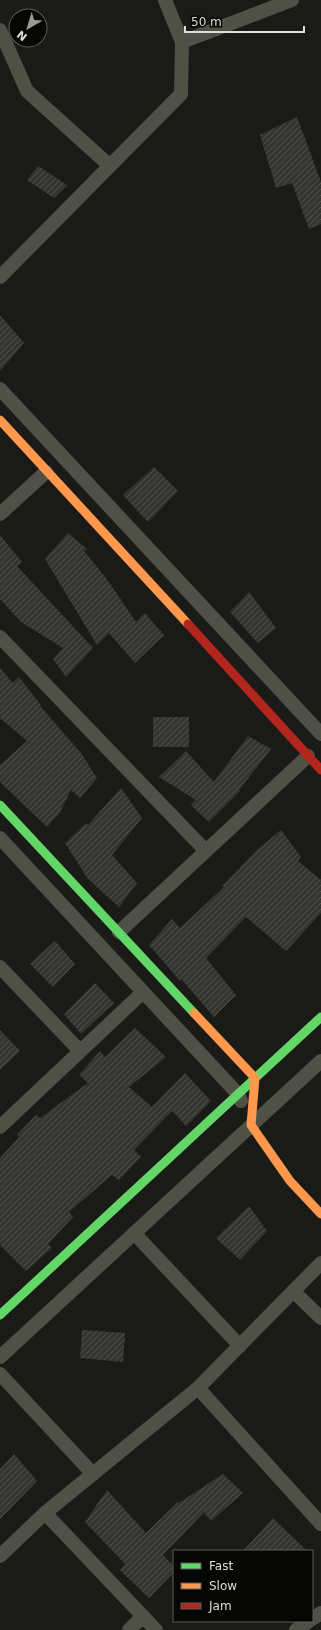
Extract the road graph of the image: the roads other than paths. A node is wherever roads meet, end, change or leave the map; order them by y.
1 (165, 0) edge
2 (292, 0) edge
3 (0, 30) edge
4 (182, 42) junction
5 (110, 166) junction
6 (0, 277) edge
7 (0, 389) edge
8 (0, 420) edge
9 (46, 472) junction
10 (0, 514) edge
11 (0, 637) edge
12 (321, 734) edge
13 (308, 756) junction
14 (321, 770) edge
15 (0, 805) edge
16 (0, 838) edge
17 (205, 850) junction
18 (119, 932) junction
19 (0, 967) edge
20 (143, 992) junction
21 (321, 1017) edge
22 (80, 1051) junction
23 (321, 1061) edge
24 (255, 1078) junction
25 (238, 1094) junction
26 (251, 1125) junction
27 (0, 1128) edge
28 (320, 1210) edge
29 (134, 1233) junction
30 (321, 1263) edge
31 (293, 1291) junction
32 (0, 1316) edge
33 (321, 1318) edge
34 (240, 1346) junction
35 (0, 1357) edge
36 (0, 1374) edge
37 (198, 1388) junction
38 (93, 1474) junction
39 (45, 1513) junction
40 (321, 1524) edge
41 (0, 1556) edge
42 (143, 1616) junction
43 (308, 1622) edge
44 (129, 1630) edge
45 (156, 1630) edge
46 (296, 1630) edge

1 - 4 street
2 - 4 street
3 - 5 street
4 - 5 street
5 - 6 street
7 - 12 street
8 - 9 street
9 - 10 street
9 - 13 street
11 - 17 street
13 - 14 street
13 - 17 street
15 - 18 street
16 - 20 street
17 - 18 street
18 - 24 street
19 - 22 street
20 - 22 street
20 - 25 street
21 - 24 street
22 - 27 street
23 - 26 street
24 - 25 street
24 - 26 street
25 - 26 street
25 - 32 street
26 - 28 street
26 - 29 street
29 - 34 street
29 - 35 street
30 - 31 street
31 - 33 street
31 - 34 street
34 - 37 street
36 - 38 street
37 - 38 street
37 - 40 street
38 - 39 street
39 - 41 street
39 - 42 street
42 - 44 street
42 - 45 street
43 - 46 street

